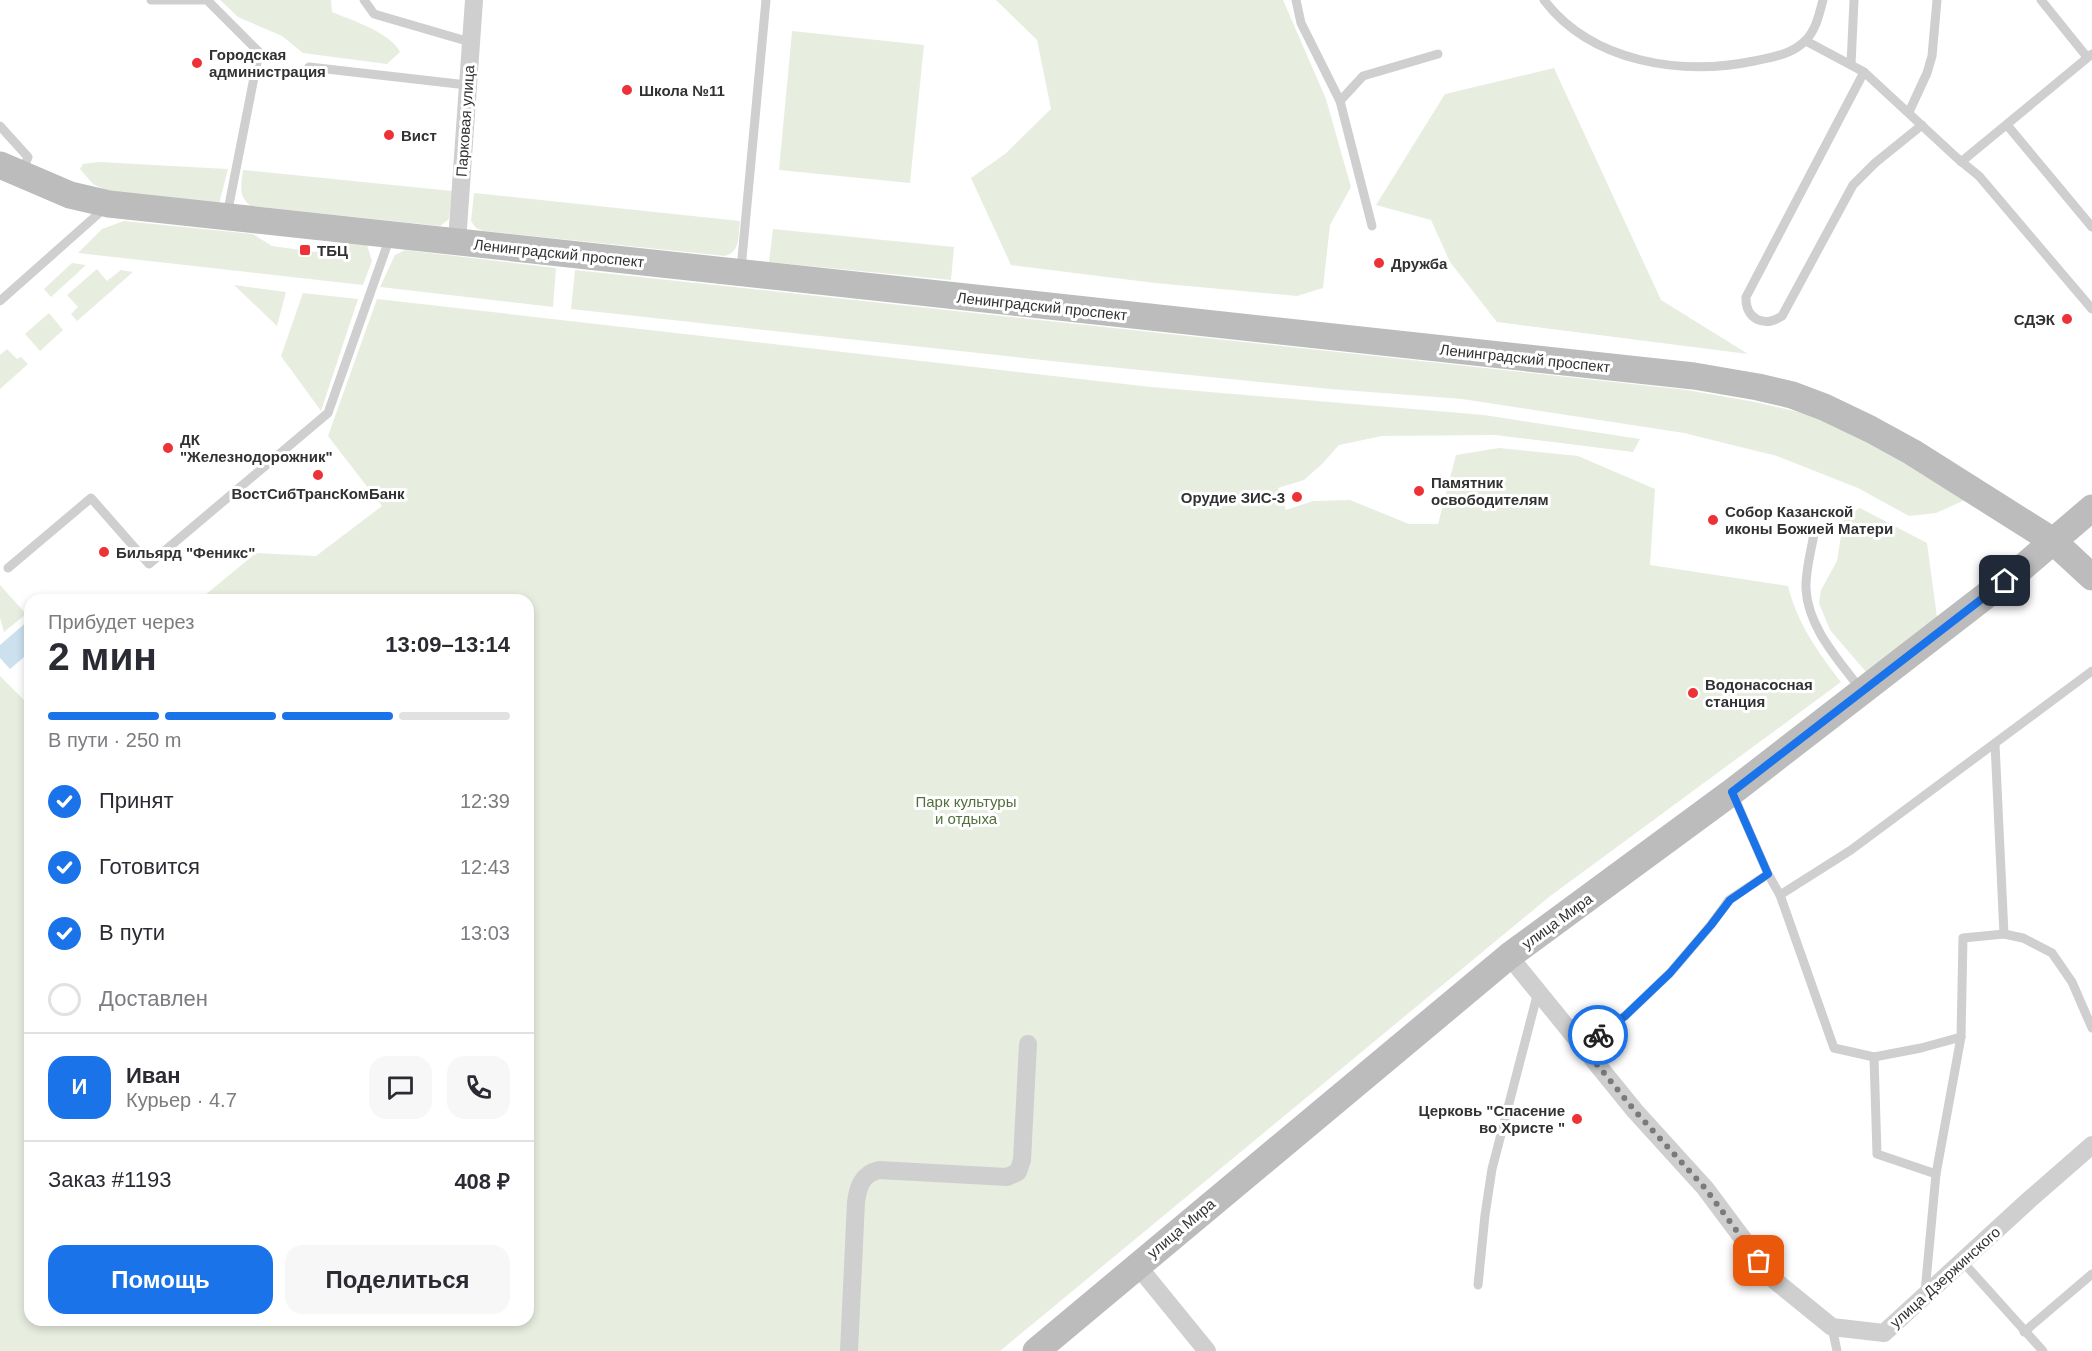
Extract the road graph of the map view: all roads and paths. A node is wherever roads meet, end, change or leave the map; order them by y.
1 (151, 0) edge
2 (364, 0) edge
3 (474, 0) edge
4 (766, 0) edge
5 (1296, 0) edge
6 (1544, 0) edge
7 (1823, 0) edge
8 (1854, 0) edge
9 (1937, 0) edge
10 (2041, 0) edge
11 (1806, 41) junction
12 (470, 42) junction
13 (1438, 54) dead end
14 (2090, 56) edge
15 (1851, 65) junction
16 (309, 68) dead end
17 (1864, 72) junction
18 (467, 85) junction
19 (1340, 101) junction
20 (1909, 112) junction
21 (1922, 125) junction
22 (2007, 125) junction
23 (0, 126) edge
24 (1961, 162) junction
25 (10, 169) edge
26 (109, 204) junction
27 (226, 217) junction
28 (1372, 226) dead end
29 (2092, 227) edge
30 (391, 235) junction
31 (457, 242) junction
32 (740, 274) junction
33 (0, 301) edge
34 (2092, 309) edge
35 (2092, 508) edge
36 (1815, 529) dead end
37 (2053, 541) junction
38 (8, 568) dead end
39 (2092, 578) edge
40 (2092, 670) edge
41 (1862, 692) junction
42 (1995, 744) junction
43 (1732, 792) junction
44 (1768, 874) junction
45 (1780, 895) junction
46 (2004, 934) junction
47 (1509, 956) junction
48 (1538, 992) junction
49 (2092, 1028) edge
50 (1961, 1037) junction
51 (1028, 1044) dead end
52 (1582, 1046) junction
53 (1874, 1057) junction
54 (2092, 1145) edge
55 (1935, 1174) junction
56 (1962, 1261) junction
57 (1137, 1265) junction
58 (2092, 1274) edge
59 (1479, 1286) dead end
60 (1925, 1294) junction
61 (1832, 1327) junction
62 (2024, 1332) junction
63 (849, 1351) edge
64 (1035, 1351) edge
65 (1207, 1351) edge
66 (1837, 1351) edge
67 (2043, 1351) edge

1 - 27 lane
2 - 12 lane
3 - 12 street, Парковая улица
4 - 32 lane
5 - 19 lane
6 - 11 lane
7 - 11 lane
8 - 15 lane
9 - 20 lane
10 - 14 lane
11 - 15 lane
12 - 18 street, Парковая улица
13 - 19 lane
14 - 22 lane
15 - 17 lane
16 - 18 lane
17 - 20 lane
17 - 21 lane
18 - 31 street, Парковая улица
19 - 28 lane
20 - 21 lane
21 - 24 lane
22 - 24 lane
22 - 29 lane
23 - 25 lane
24 - 34 lane
25 - 26 street, Ленинградский проспект
26 - 27 street, Ленинградский проспект
26 - 33 lane
27 - 30 street, Ленинградский проспект
30 - 31 street, Ленинградский проспект
30 - 38 lane
31 - 32 street, Ленинградский проспект
32 - 37 street, Ленинградский проспект
35 - 37 street, улица Мира
36 - 41 lane
37 - 39 street, Ленинградский проспект
37 - 41 street, улица Мира
40 - 42 lane
41 - 43 street, улица Мира
42 - 45 lane
42 - 46 lane
43 - 44 lane
43 - 47 street, улица Мира
44 - 45 lane
44 - 52 lane
45 - 53 lane
46 - 49 lane
46 - 50 lane
47 - 48 street
47 - 57 street, улица Мира
48 - 52 street
48 - 59 lane
50 - 53 lane
50 - 55 lane
51 - 63 street
52 - 61 street
53 - 55 lane
54 - 56 street, улица Дзержинского
55 - 60 lane
56 - 60 street, улица Дзержинского
56 - 62 lane
57 - 64 street, улица Мира
57 - 65 street
58 - 62 lane
60 - 61 street, улица Дзержинского
61 - 66 lane
62 - 67 lane

